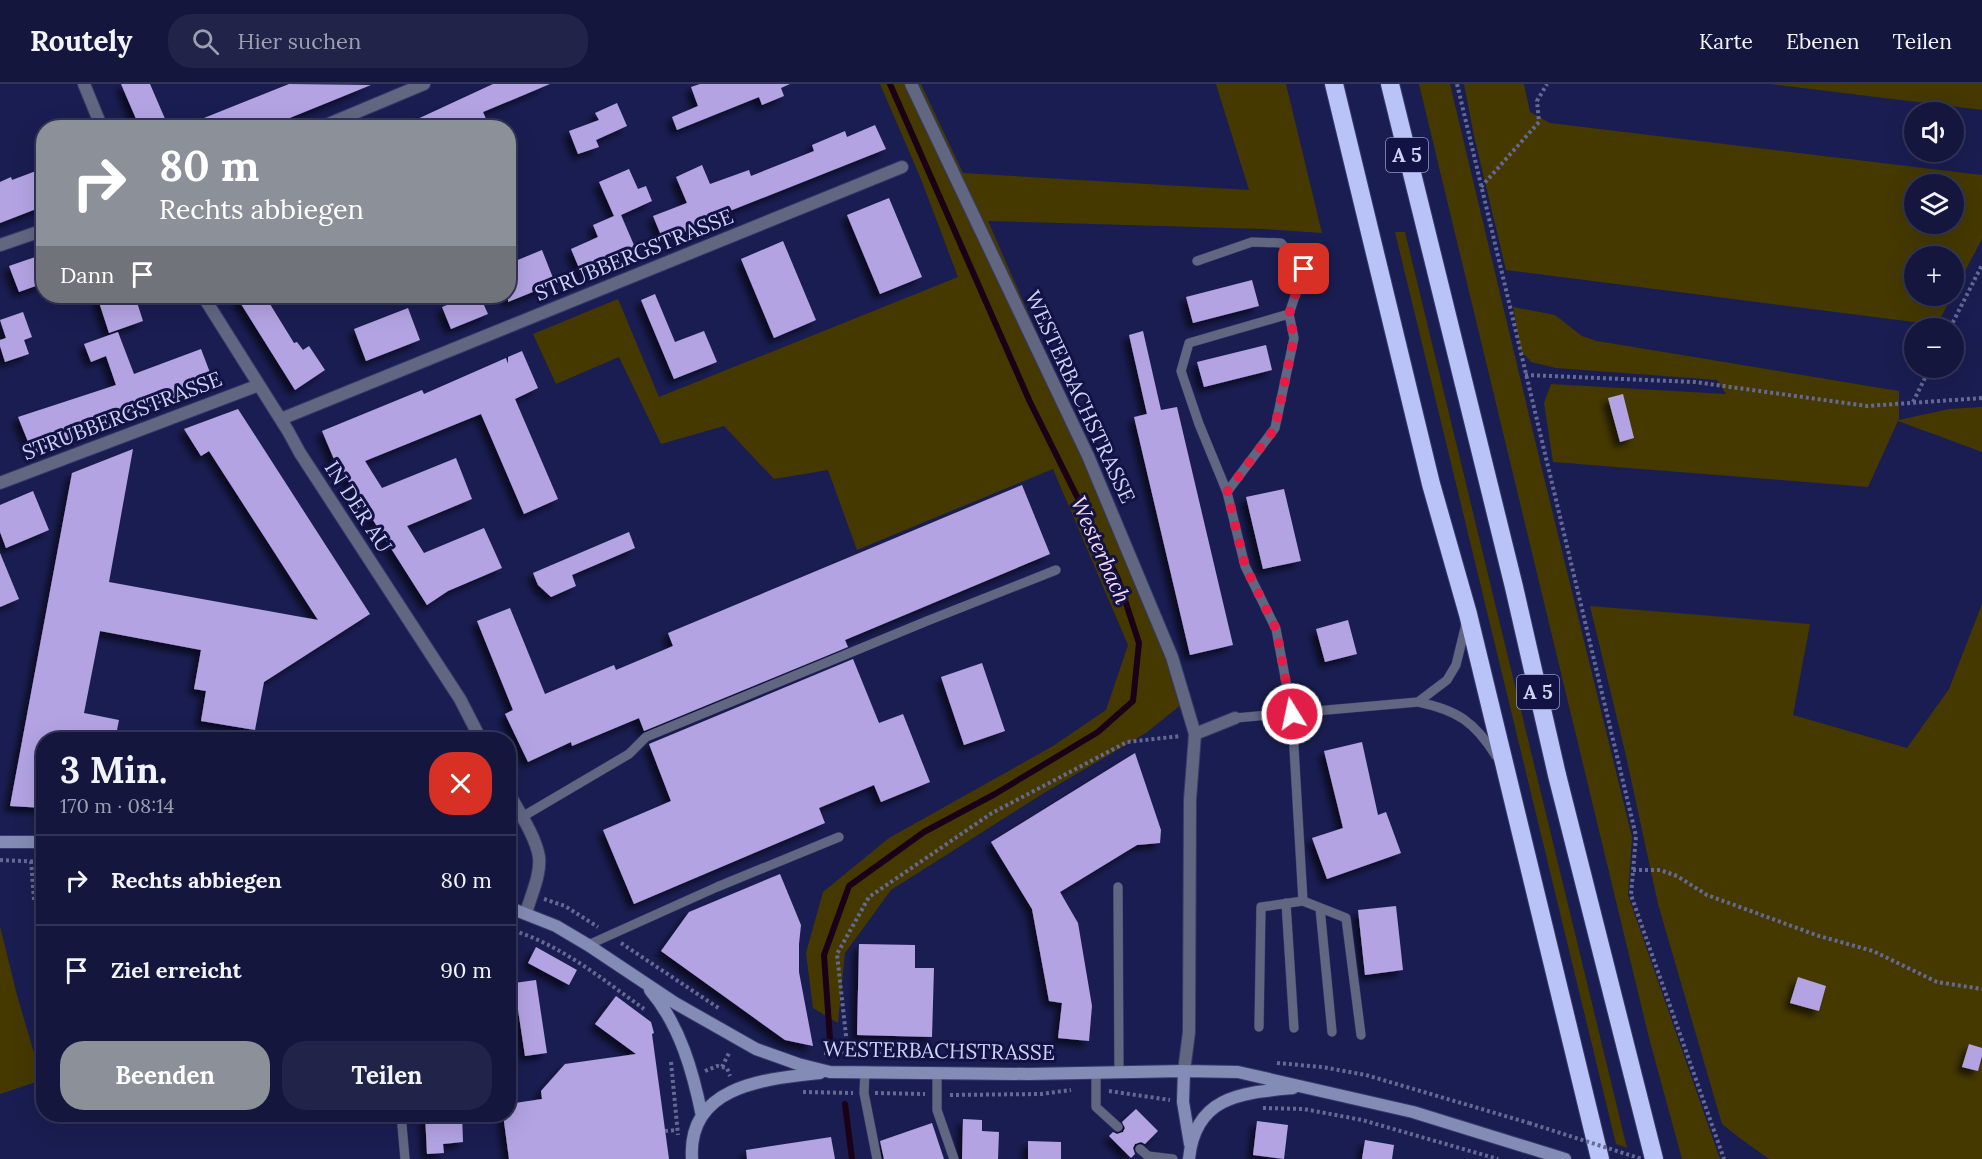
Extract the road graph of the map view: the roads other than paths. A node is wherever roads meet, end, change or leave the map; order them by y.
1 (84, 84) edge
2 (424, 84) edge
3 (911, 84) edge
4 (1334, 84) edge
5 (1390, 84) edge
6 (99, 120) edge
7 (338, 120) edge
8 (902, 167) dead end
9 (36, 233) edge
10 (0, 245) edge
11 (1197, 261) dead end
12 (207, 303) edge
13 (1289, 314) junction
14 (259, 386) junction
15 (281, 419) junction
16 (0, 483) edge
17 (1227, 492) junction
18 (1056, 570) dead end
19 (1468, 614) junction
20 (1418, 702) junction
21 (1292, 714) junction
22 (1236, 718) joint
23 (477, 732) edge
24 (1195, 734) junction
25 (1505, 769) junction
26 (516, 806) edge
27 (522, 817) junction
28 (839, 837) dead end
29 (0, 842) edge
30 (36, 842) edge
31 (1118, 887) dead end
32 (1303, 901) junction
33 (1286, 903) junction
34 (1320, 908) junction
35 (516, 910) edge
36 (526, 913) junction
37 (588, 945) junction
38 (643, 982) junction
39 (1259, 1027) dead end
40 (1294, 1028) dead end
41 (1332, 1032) dead end
42 (1361, 1035) dead end
43 (865, 1071) junction
44 (1184, 1071) junction
45 (830, 1072) junction
46 (937, 1073) junction
47 (1119, 1073) junction
48 (1096, 1074) junction
49 (1300, 1088) junction
50 (702, 1116) junction
51 (402, 1122) edge
52 (1118, 1127) dead end
53 (1190, 1146) junction
54 (1140, 1149) dead end
55 (405, 1159) edge
56 (692, 1159) edge
57 (877, 1159) edge
58 (954, 1159) edge
59 (1173, 1159) edge
60 (1189, 1159) edge
61 (1564, 1159) edge
62 (1600, 1159) edge
63 (1654, 1159) edge

1 - 6 street
2 - 7 street
3 - 24 street, WESTERBACHSTRASSE
4 - 19 highway, A 5
5 - 63 highway, A 5
8 - 15 street, STRUBBERGSTRASSE
9 - 10 street
11 - 13 lane
12 - 14 street, IN DER AU
13 - 17 lane
13 - 17 lane
14 - 15 street, IN DER AU
14 - 16 street, STRUBBERGSTRASSE
15 - 23 street, IN DER AU
17 - 21 lane
18 - 27 lane
19 - 20 lane
19 - 25 highway, A 5
20 - 21 lane
20 - 25 lane
21 - 22 lane
21 - 32 lane
22 - 24 street
24 - 44 street, WESTERBACHSTRASSE
25 - 62 highway, A 5
26 - 27 street
27 - 36 street
28 - 37 lane
29 - 30 main road
31 - 47 lane
32 - 33 lane
32 - 34 lane
33 - 39 lane
33 - 40 lane
34 - 41 lane
34 - 42 lane
35 - 36 main road, WESTERBACHSTRASSE
36 - 37 main road, WESTERBACHSTRASSE
37 - 38 main road, WESTERBACHSTRASSE
38 - 45 main road, WESTERBACHSTRASSE
38 - 50 main road, WESTERBACHSTRASSE
43 - 45 main road, WESTERBACHSTRASSE
43 - 46 main road, WESTERBACHSTRASSE
43 - 57 lane
44 - 47 main road, WESTERBACHSTRASSE
44 - 49 main road, WESTERBACHSTRASSE
44 - 53 main road
45 - 50 main road
46 - 48 main road, WESTERBACHSTRASSE
46 - 58 lane
47 - 48 main road, WESTERBACHSTRASSE
48 - 52 lane
49 - 53 main road
49 - 61 main road, WESTERBACHSTRASSE
50 - 56 main road
51 - 55 lane
53 - 60 main road
54 - 59 lane

